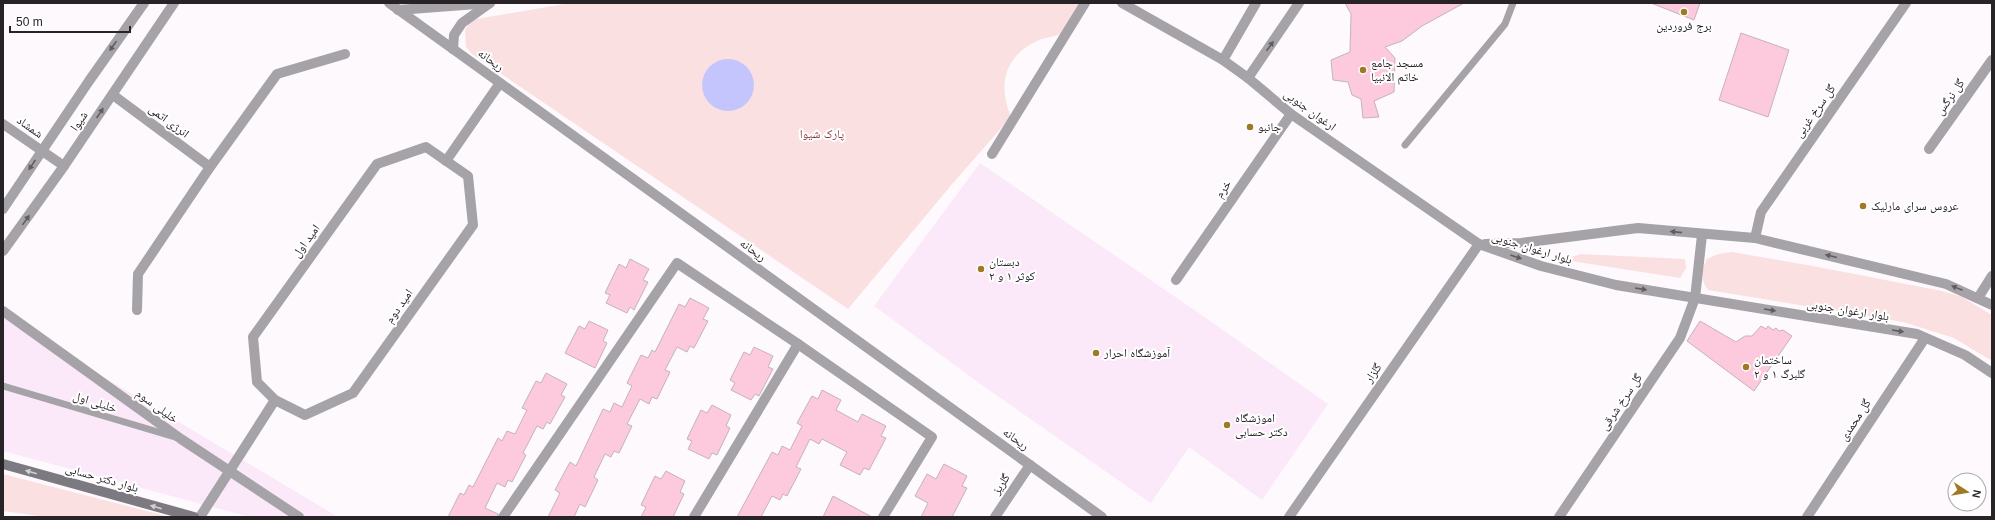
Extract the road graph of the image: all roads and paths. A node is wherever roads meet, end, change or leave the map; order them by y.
1 (144, 3) edge
2 (174, 3) edge
3 (389, 3) edge
4 (490, 3) edge
5 (1086, 3) edge
6 (1122, 3) edge
7 (1256, 3) edge
8 (1299, 3) edge
9 (1513, 3) edge
10 (1906, 3) edge
11 (398, 10) junction
12 (453, 49) junction
13 (346, 54) dead end
14 (1223, 60) junction
15 (1992, 60) edge
16 (1248, 78) junction
17 (500, 83) junction
18 (112, 95) junction
19 (1291, 114) junction
20 (3, 124) edge
21 (1405, 145) dead end
22 (1929, 149) dead end
23 (41, 151) junction
24 (992, 154) dead end
25 (446, 161) junction
26 (64, 166) junction
27 (210, 168) junction
28 (3, 209) edge
29 (1702, 235) junction
30 (1755, 238) junction
31 (1479, 244) junction
32 (3, 251) edge
33 (1992, 276) edge
34 (1176, 280) dead end
35 (1695, 298) junction
36 (1978, 298) junction
37 (1992, 305) edge
38 (137, 310) dead end
39 (3, 311) edge
40 (1925, 338) junction
41 (798, 344) junction
42 (1992, 374) edge
43 (3, 386) edge
44 (275, 400) junction
45 (181, 439) junction
46 (3, 464) edge
47 (1030, 465) junction
48 (230, 472) junction
49 (194, 517) edge
50 (200, 517) edge
51 (299, 517) edge
52 (503, 517) edge
53 (694, 517) edge
54 (883, 517) edge
55 (994, 517) edge
56 (1102, 517) edge
57 (1289, 517) edge
58 (1558, 517) edge
59 (1807, 517) edge

1 -> 23 street, شیوا
2 - 18 street, شیوا
3 - 11 street, ریحانه
4 - 11 street
4 - 12 street
5 - 24 street
6 - 14 street, ارغوان جنوبی
7 - 14 street
16 -> 8 street
9 - 21 lane
10 - 30 street, گل سرخ غربی
11 - 12 street, ریحانه
12 - 17 street, ریحانه
13 - 27 street
14 - 16 street, ارغوان جنوبی
15 - 22 street, گل نرگس
16 - 19 street, ارغوان جنوبی
17 - 25 street
17 - 47 street, ریحانه
26 -> 18 street, شیوا
18 - 27 street, انرژی اتمی
19 - 31 street, ارغوان جنوبی
19 - 34 street, خرم
20 - 23 street, شمشاد
23 - 26 street, شمشاد
23 -> 28 street, شیوا
25 - 44 street, امید اول
25 - 44 street, امید دوم
32 -> 26 street, شیوا
27 - 38 street
29 - 30 street, بلوار ارغوان جنوبی
29 -> 31 street, بلوار ارغوان جنوبی
29 - 35 street, گل سرخ شرقی
36 -> 30 street, بلوار ارغوان جنوبی
31 -> 35 street, بلوار ارغوان جنوبی
31 - 57 street, گلزار
33 - 36 street
35 -> 40 street, بلوار ارغوان جنوبی
35 - 58 street, گل سرخ شرقی
36 - 37 street, بلوار ارغوان جنوبی
39 - 45 street, خلیلی سوم
40 - 42 street, بلوار ارغوان جنوبی
40 - 59 street, گل محمدی
41 - 52 street
41 - 53 street
41 - 54 street
43 - 45 lane, خلیلی اول
44 - 48 street
45 - 48 street, خلیلی سوم
49 -> 46 main road, بلوار دکتر حسابی
47 - 55 street, گلریز
47 - 56 street, ریحانه
48 - 50 street
48 - 51 street, خلیلی سوم

